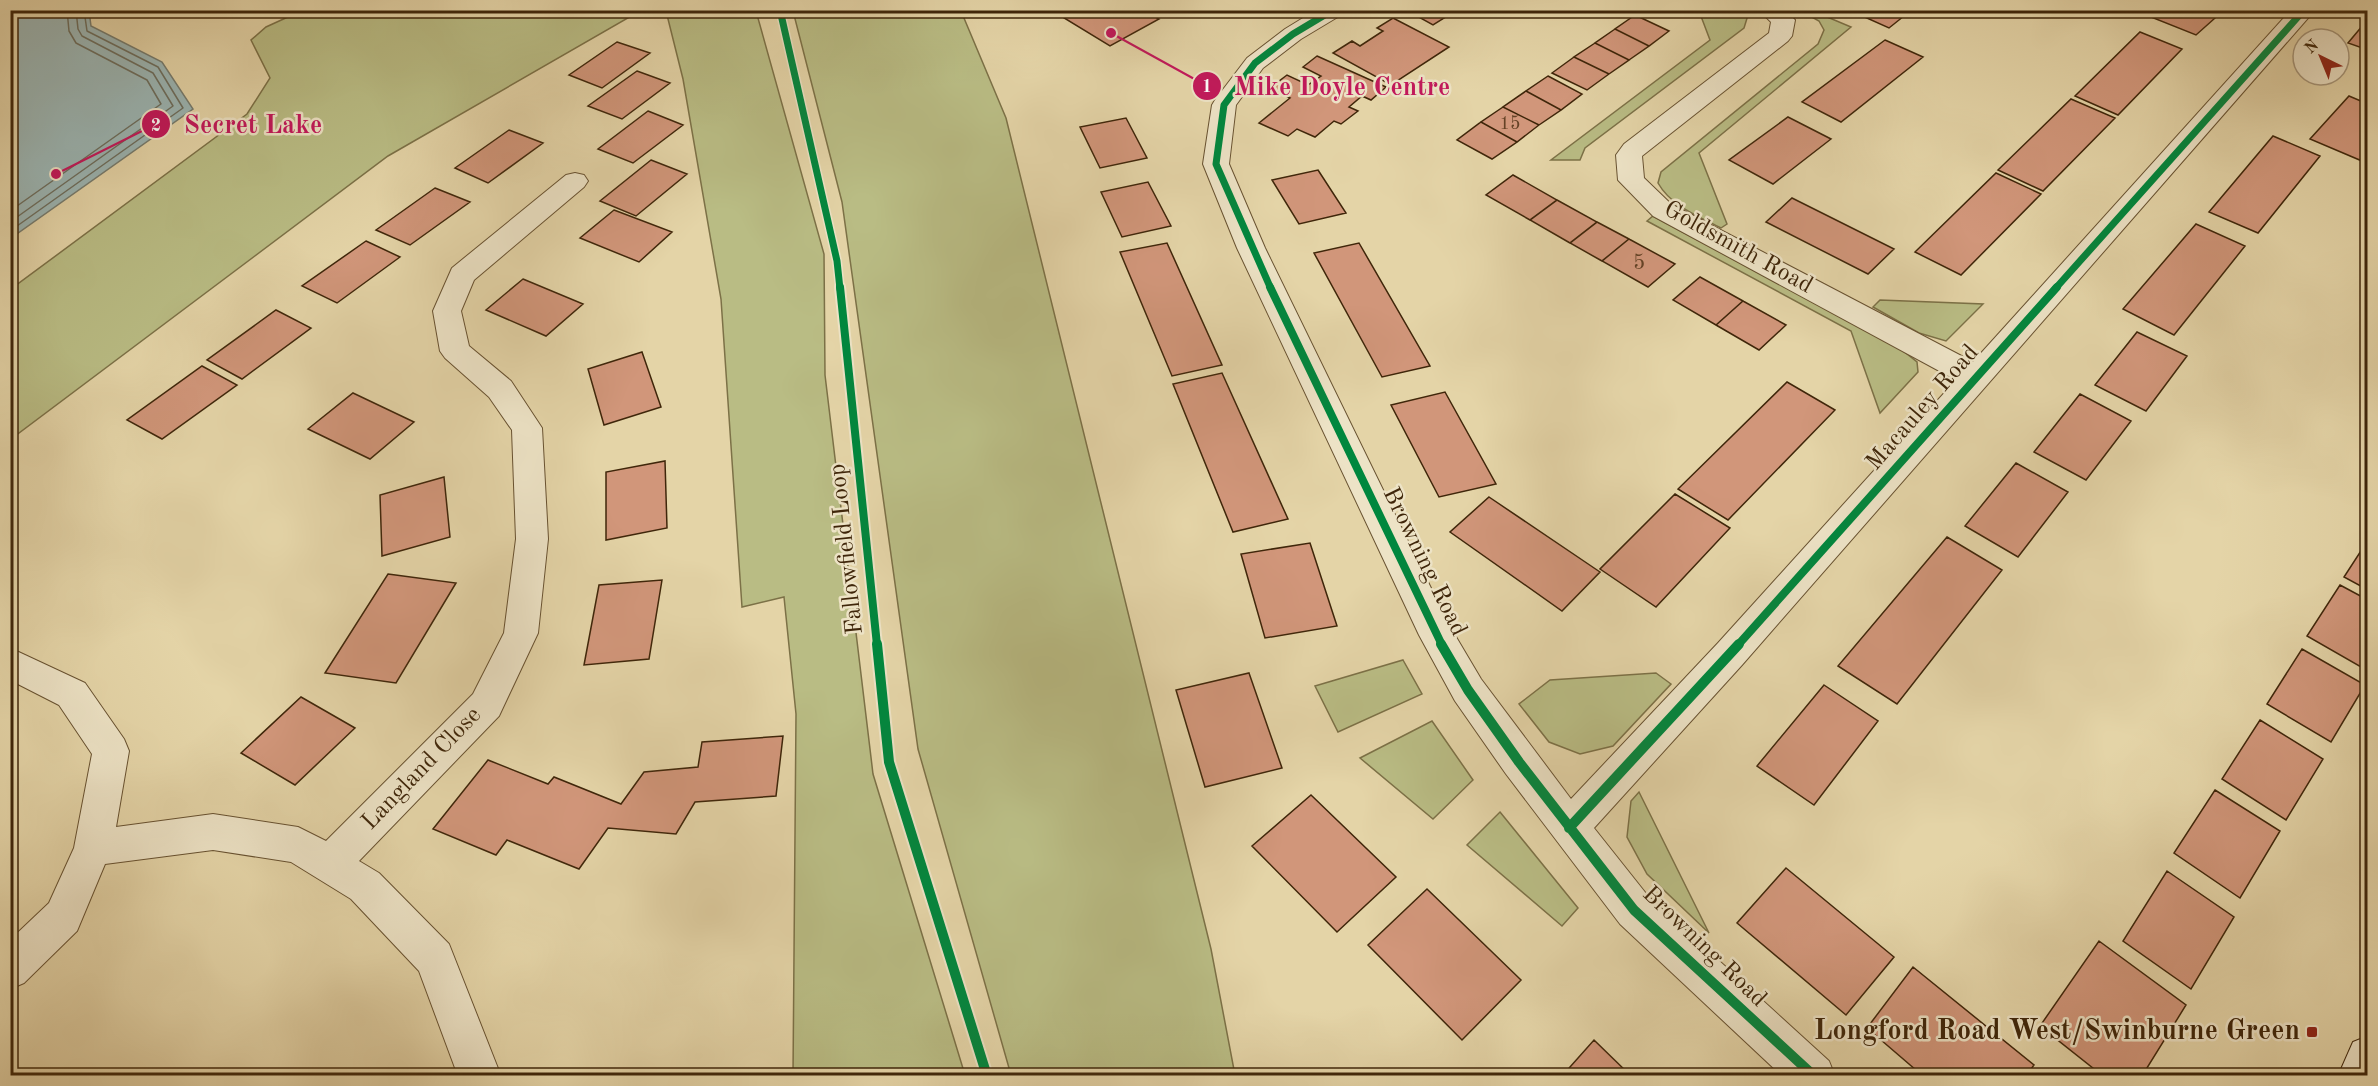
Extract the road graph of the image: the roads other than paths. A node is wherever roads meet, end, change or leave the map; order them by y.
1 (1333, 10) edge
2 (1770, 10) edge
3 (2304, 10) edge
4 (575, 181) dead end
5 (1976, 377) junction
6 (10, 663) edge
7 (1569, 828) junction
8 (93, 848) junction
9 (329, 864) junction
10 (10, 969) edge
11 (2367, 1057) edge
12 (480, 1076) edge
13 (1814, 1076) edge
14 (2359, 1076) edge

1 - 7 street, Browning Road
2 - 5 street, Goldsmith Road
3 - 5 street, Macauley Road
4 - 9 street, Langland Close
5 - 7 street, Macauley Road
6 - 8 street
7 - 13 street, Browning Road
8 - 9 street
8 - 10 street
9 - 12 street
11 - 14 street

